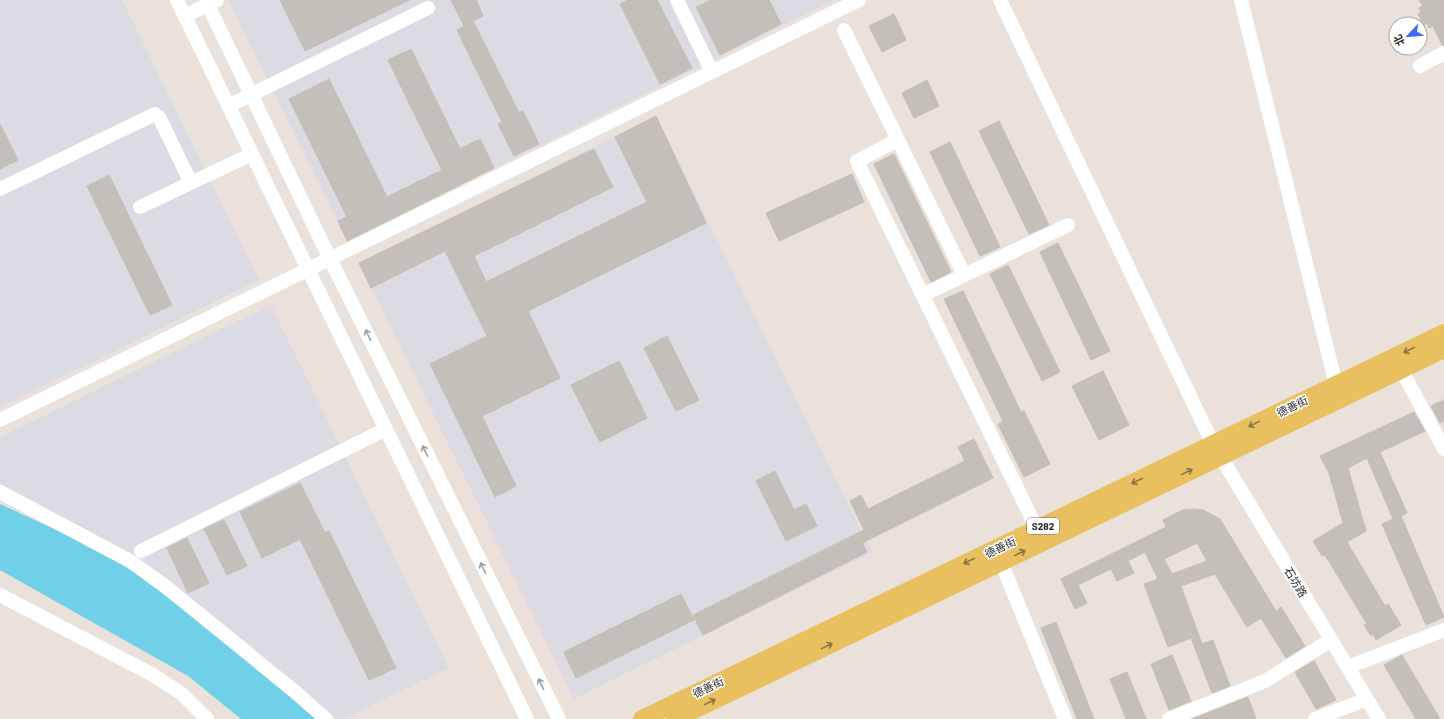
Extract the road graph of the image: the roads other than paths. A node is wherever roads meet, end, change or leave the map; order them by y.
1 (176, 0) edge
2 (677, 0) edge
3 (859, 0) edge
4 (1000, 0) edge
5 (1241, 0) edge
6 (213, 2) edge
7 (428, 8) dead end
8 (184, 16) junction
9 (844, 30) dead end
10 (1444, 53) edge
11 (1420, 66) dead end
12 (712, 72) junction
13 (251, 95) junction
14 (228, 106) junction
15 (898, 140) junction
16 (252, 154) junction
17 (191, 183) junction
18 (0, 189) edge
19 (140, 207) dead end
20 (1068, 225) dead end
21 (330, 259) junction
22 (308, 270) junction
23 (964, 275) junction
24 (923, 295) junction
25 (1444, 333) edge
26 (1444, 349) edge
27 (1401, 369) junction
28 (1336, 385) junction
29 (0, 420) edge
30 (386, 429) junction
31 (1444, 449) edge
32 (1216, 450) junction
33 (0, 492) edge
34 (1038, 529) junction
35 (141, 551) dead end
36 (1001, 562) junction
37 (0, 595) edge
38 (1444, 630) edge
39 (1331, 640) junction
40 (1348, 667) junction
41 (1367, 699) junction
42 (680, 718) edge
43 (207, 719) edge
44 (326, 719) edge
45 (527, 719) edge
46 (558, 719) edge
47 (642, 719) edge
48 (1065, 719) edge
49 (1169, 719) edge
50 (1315, 719) edge
51 (1379, 719) edge

1 - 8 street
2 - 12 street
3 - 12 street
4 - 32 street, 石坊路
5 - 28 street
6 - 8 street
6 - 13 street
7 - 13 street
8 - 14 street
9 - 15 street
10 - 11 street
12 - 21 street
13 - 14 street
13 - 21 street
14 - 16 street
15 - 23 street
15 - 24 street
16 - 17 street
16 - 22 street
17 - 18 street
17 - 19 street
20 - 23 street
21 - 22 street
46 -> 21 street
22 - 29 street
22 - 30 street
23 - 24 street
24 - 34 street
25 -> 28 main road, 德善街 / S282
26 - 27 main road, 德善街 / S282
27 - 31 street
27 - 32 main road, 德善街 / S282
28 -> 32 main road, 德善街 / S282
30 - 35 street
30 - 45 street
32 -> 34 main road, 德善街 / S282
36 -> 32 main road, 德善街 / S282
32 - 39 street, 石坊路
33 - 44 street
34 -> 47 main road, 德善街 / S282
42 -> 36 main road, 德善街 / S282
36 - 48 street
37 - 43 street
38 - 40 street
39 - 40 street, 石坊路
39 - 49 street
40 - 41 street, 石坊路
41 - 50 street
41 - 51 street, 石坊路

